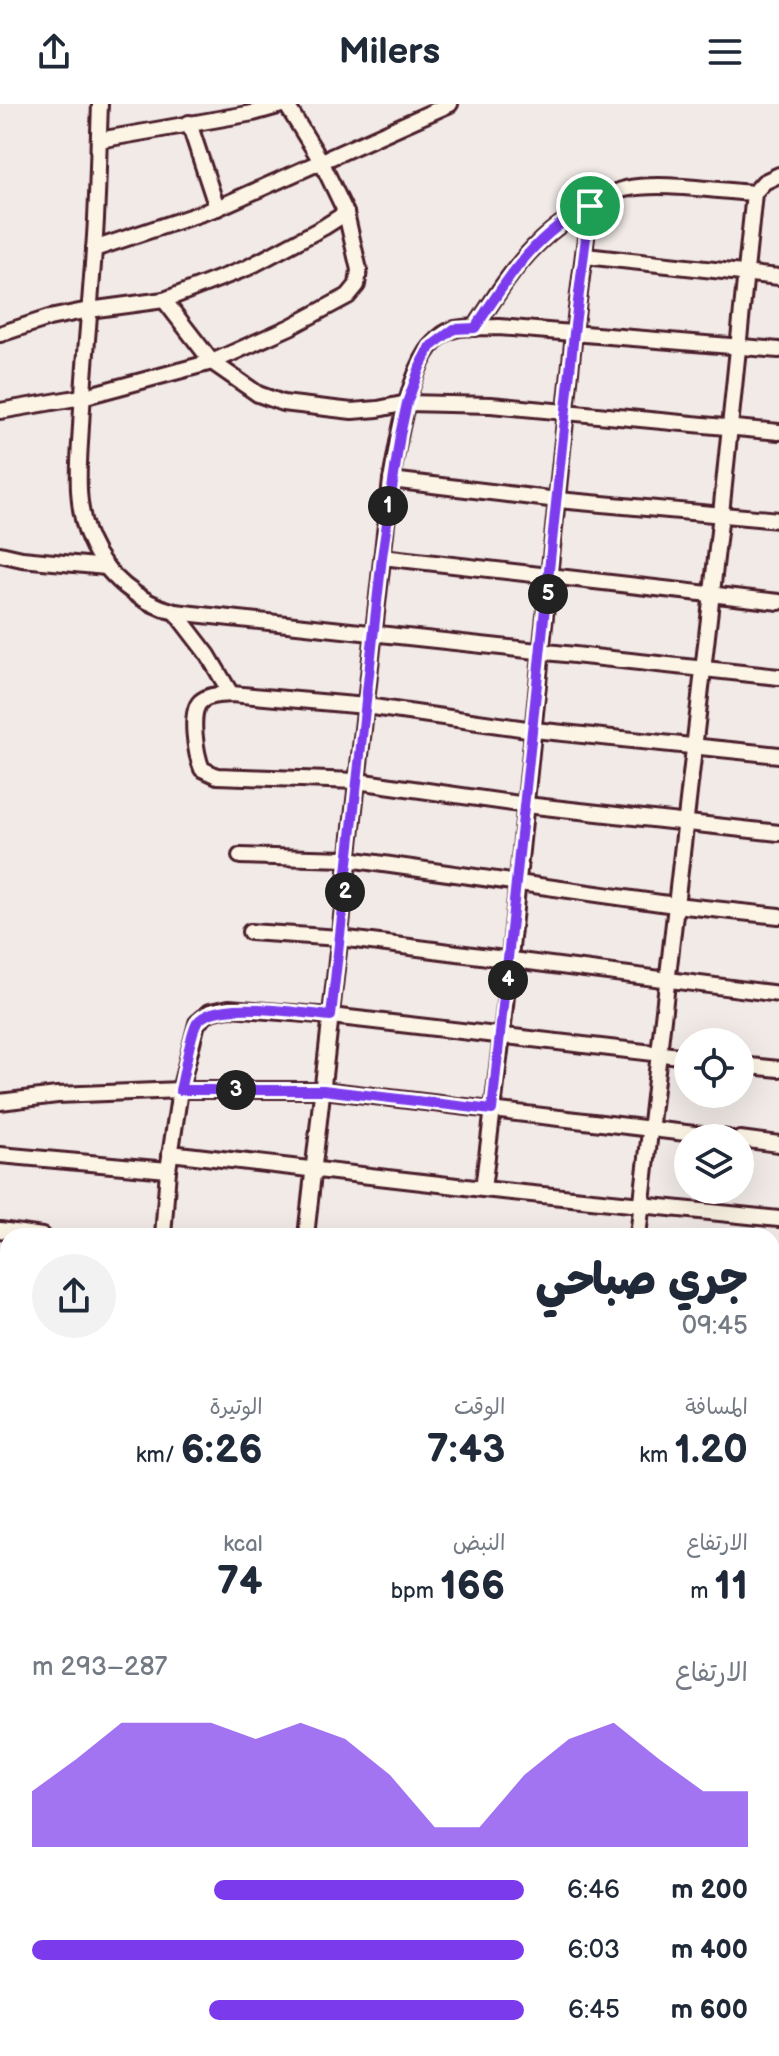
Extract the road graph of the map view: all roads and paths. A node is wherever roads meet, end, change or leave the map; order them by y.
1 (100, 104) edge
2 (285, 104) edge
3 (450, 104) edge
4 (189, 123) junction
5 (99, 140) junction
6 (321, 161) junction
7 (779, 175) edge
8 (754, 193) junction
9 (590, 206) junction
10 (217, 208) junction
11 (346, 213) junction
12 (94, 249) junction
13 (585, 256) junction
14 (745, 272) junction
15 (779, 277) edge
16 (164, 300) junction
17 (89, 310) junction
18 (475, 328) junction
19 (574, 333) junction
20 (0, 334) edge
21 (739, 345) junction
22 (779, 350) edge
23 (212, 362) junction
24 (82, 397) junction
25 (407, 403) junction
26 (0, 411) edge
27 (567, 412) junction
28 (730, 428) junction
29 (779, 432) edge
30 (391, 480) junction
31 (558, 500) junction
32 (721, 514) junction
33 (779, 520) edge
34 (0, 554) edge
35 (382, 557) junction
36 (106, 567) junction
37 (550, 575) junction
38 (712, 594) junction
39 (779, 602) edge
40 (175, 612) junction
41 (373, 633) junction
42 (542, 652) junction
43 (703, 669) junction
44 (779, 677) edge
45 (231, 694) junction
46 (366, 706) junction
47 (534, 730) junction
48 (694, 746) junction
49 (779, 755) edge
50 (357, 781) junction
51 (526, 805) junction
52 (685, 821) junction
53 (779, 833) edge
54 (240, 856) dead end
55 (348, 859) junction
56 (518, 884) junction
57 (675, 905) junction
58 (779, 916) edge
59 (250, 932) dead end
60 (340, 938) junction
61 (510, 960) junction
62 (666, 980) junction
63 (779, 994) edge
64 (331, 1016) junction
65 (502, 1035) junction
66 (658, 1052) junction
67 (674, 1055) edge
68 (754, 1066) edge
69 (779, 1069) edge
70 (180, 1090) junction
71 (323, 1090) junction
72 (0, 1102) edge
73 (492, 1110) junction
74 (649, 1128) junction
75 (674, 1131) edge
76 (754, 1141) edge
77 (779, 1144) edge
78 (170, 1153) junction
79 (0, 1155) edge
80 (168, 1170) junction
81 (314, 1171) junction
82 (483, 1189) junction
83 (641, 1205) junction
84 (779, 1219) edge
85 (164, 1228) edge
86 (307, 1228) edge
87 (639, 1228) edge
88 (0, 1877) edge
89 (0, 1889) edge

1 - 5 street
2 - 4 street
2 - 6 street
3 - 6 street
4 - 5 street
4 - 10 street
5 - 12 street
6 - 10 street
6 - 11 street
7 - 8 street
8 - 9 street
8 - 14 street
9 - 13 street
9 - 18 street
10 - 12 street
11 - 16 street
11 - 23 street
12 - 17 street
13 - 14 street
13 - 19 street
14 - 15 street
14 - 21 street
16 - 17 street
16 - 23 street
17 - 20 street
17 - 24 street
18 - 19 street
18 - 25 street
19 - 21 street
19 - 27 street
21 - 22 street
21 - 28 street
23 - 24 street
23 - 25 street
24 - 26 street
24 - 36 street
25 - 27 street
25 - 30 street
27 - 28 street
27 - 31 street
28 - 29 street
28 - 32 street
30 - 31 street
30 - 35 street
31 - 32 street
31 - 37 street
32 - 33 street
32 - 38 street
34 - 36 street
35 - 37 street
35 - 41 street
36 - 40 street
37 - 38 street
37 - 42 street
38 - 39 street
38 - 43 street
40 - 41 street
40 - 45 street
41 - 42 street
41 - 46 street
42 - 43 street
42 - 47 street
43 - 44 street
43 - 48 street
45 - 46 street
45 - 50 street
46 - 47 street
46 - 50 street
47 - 48 street
47 - 51 street
48 - 49 street
48 - 52 street
50 - 51 street
50 - 55 street
51 - 52 street
51 - 56 street
52 - 53 street
52 - 57 street
54 - 55 street
55 - 56 street
55 - 60 street
56 - 57 street
56 - 61 street
57 - 58 street
57 - 62 street
59 - 60 street
60 - 61 street
60 - 64 street
61 - 62 street
61 - 65 street
62 - 63 street
62 - 66 street
64 - 65 street
64 - 70 street
64 - 71 street
65 - 66 street
65 - 73 street
66 - 67 street
66 - 74 street
68 - 69 street
70 - 71 street
70 - 72 street
70 - 78 street
71 - 73 street
71 - 81 street
73 - 74 street
73 - 82 street
74 - 75 street
74 - 83 street
76 - 77 street
78 - 80 street
78 - 81 street
79 - 80 street
80 - 85 street
81 - 82 street
81 - 86 street
82 - 83 street
83 - 84 street
83 - 87 street
88 - 89 street

